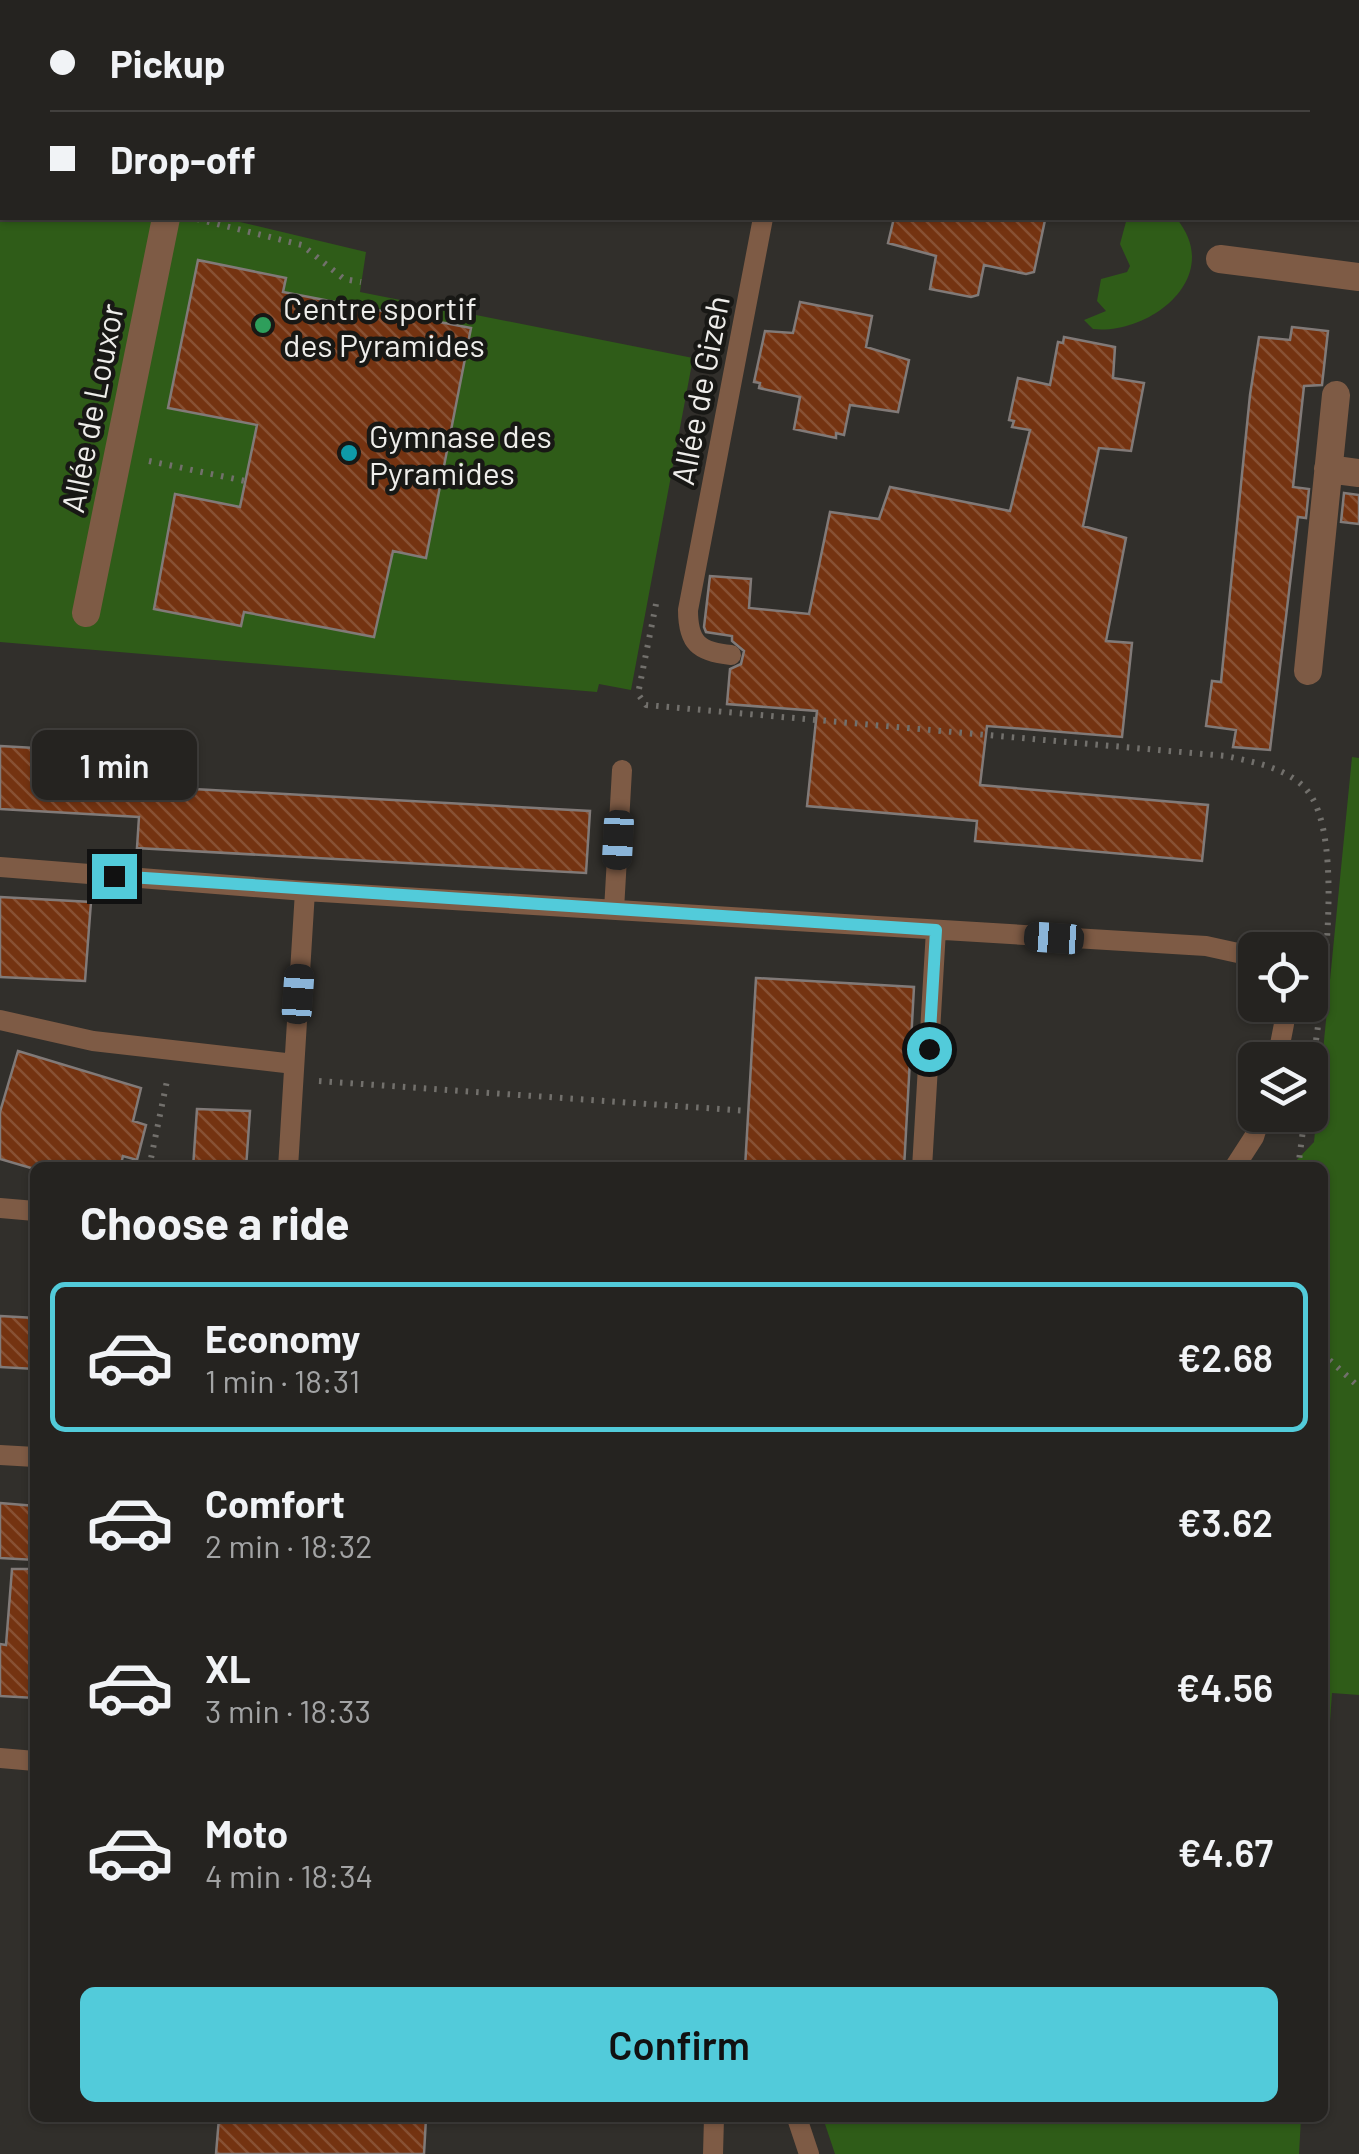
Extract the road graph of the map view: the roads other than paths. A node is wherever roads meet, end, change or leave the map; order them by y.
1 (166, 220) edge
2 (763, 220) edge
3 (1220, 258) dead end
4 (1359, 277) edge
5 (1336, 395) dead end
6 (1328, 468) junction
7 (1359, 472) edge
8 (86, 613) dead end
9 (731, 654) dead end
10 (1308, 671) dead end
11 (622, 770) dead end
12 (0, 867) edge
13 (305, 891) junction
14 (614, 910) junction
15 (936, 930) junction
16 (1238, 953) edge
17 (0, 1020) edge
18 (294, 1072) junction
19 (1256, 1132) edge
20 (288, 1162) edge
21 (922, 1162) edge
22 (1238, 1162) edge
23 (0, 1208) edge
24 (30, 1211) edge
25 (0, 1455) edge
26 (30, 1457) edge
27 (0, 1758) edge
28 (30, 1760) edge
29 (714, 2122) edge
30 (798, 2122) edge
31 (713, 2154) edge
32 (809, 2154) edge

1 - 8 street, Allée de Louxor
2 - 9 lane, Allée de Gizeh
3 - 4 street
5 - 6 street
6 - 7 street
6 - 10 street
11 - 14 lane
12 - 13 lane
13 - 14 lane
13 - 18 lane
14 - 15 lane
15 - 16 lane
15 - 21 lane
17 - 18 lane
18 - 20 lane
19 - 22 lane
23 - 24 lane
25 - 26 lane
27 - 28 lane
29 - 31 lane
30 - 32 lane

